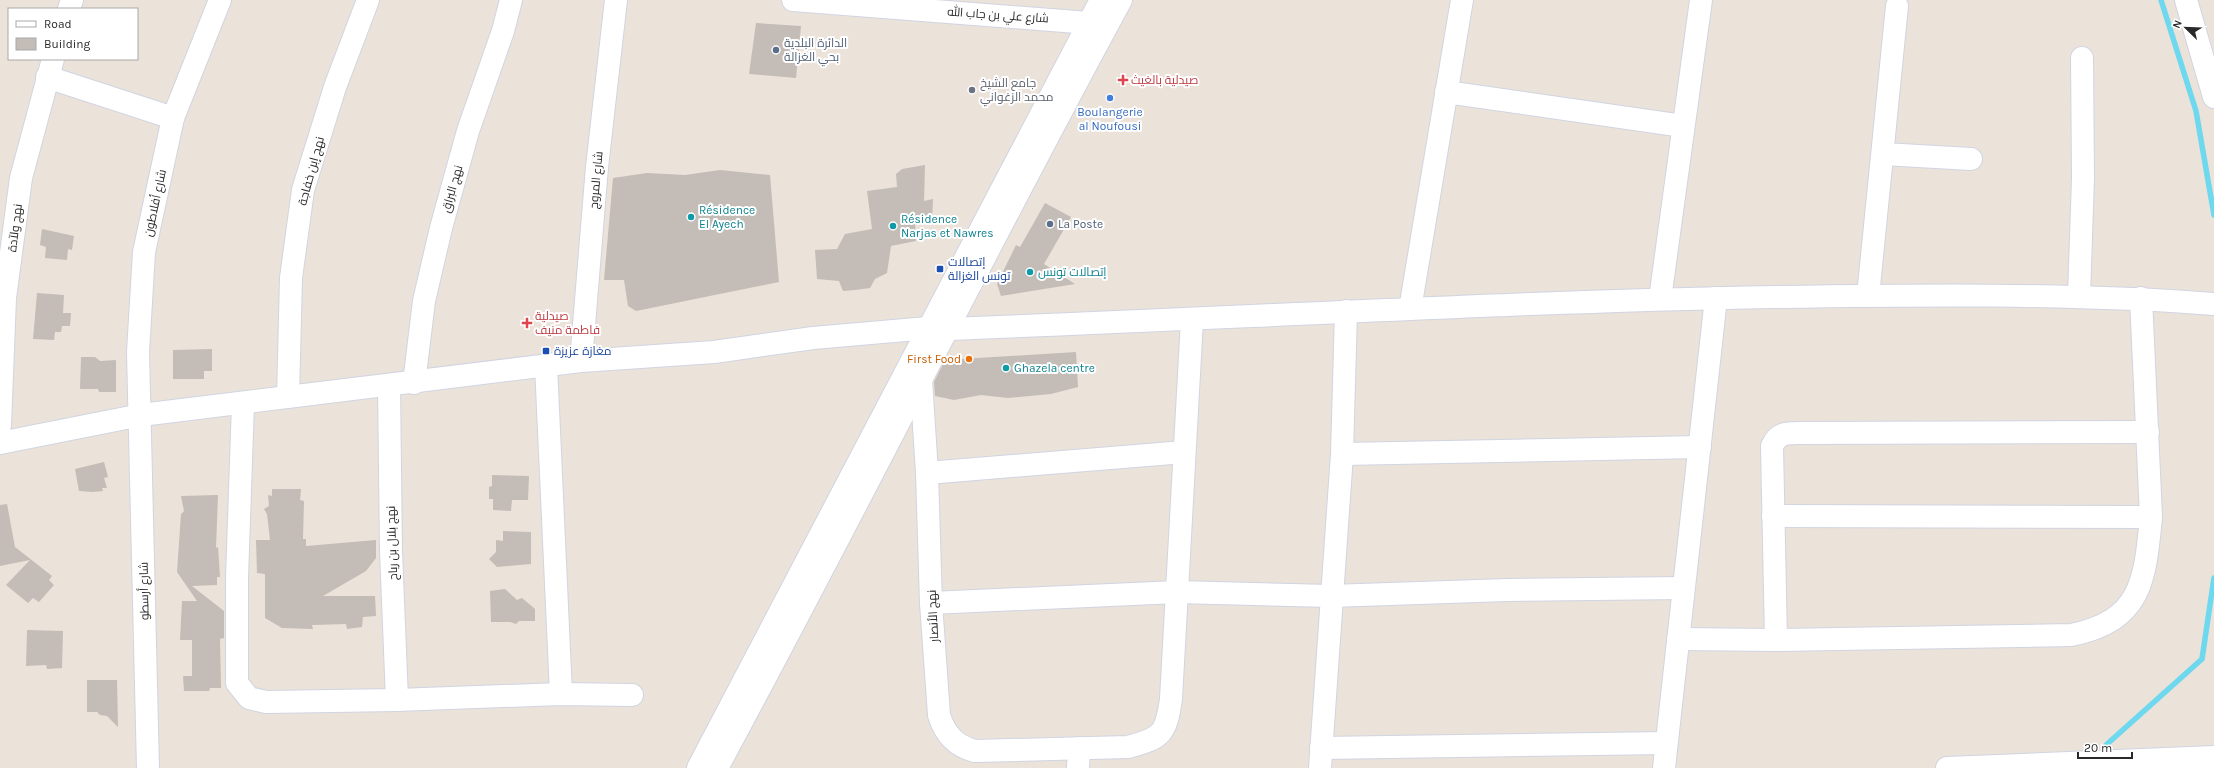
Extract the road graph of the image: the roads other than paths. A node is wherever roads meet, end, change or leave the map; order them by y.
1 (220, 0) edge
2 (368, 0) edge
3 (511, 0) edge
4 (616, 0) edge
5 (793, 0) edge
6 (1101, 0) edge
7 (1121, 0) edge
8 (1462, 0) edge
9 (1701, 0) edge
10 (2186, 0) edge
11 (889, 4) edge
12 (1897, 6) dead end
13 (1099, 23) junction
14 (2082, 58) dead end
15 (50, 68) edge
16 (1446, 92) junction
17 (2214, 97) edge
18 (173, 118) junction
19 (1683, 126) junction
20 (1883, 154) junction
21 (1971, 159) dead end
22 (1868, 296) junction
23 (2079, 296) junction
24 (1716, 298) junction
25 (2141, 298) junction
26 (1660, 299) junction
27 (2214, 304) edge
28 (1410, 309) junction
29 (1346, 311) junction
30 (1192, 320) junction
31 (937, 329) junction
32 (581, 361) junction
33 (912, 361) junction
34 (546, 365) junction
35 (921, 380) junction
36 (414, 383) junction
37 (389, 385) junction
38 (288, 397) junction
39 (243, 403) junction
40 (141, 415) junction
41 (0, 425) edge
42 (2148, 432) junction
43 (0, 444) edge
44 (1700, 447) junction
45 (1184, 452) junction
46 (1342, 454) junction
47 (927, 473) junction
48 (1773, 516) junction
49 (2151, 517) junction
50 (1683, 588) junction
51 (1177, 592) junction
52 (1331, 596) junction
53 (931, 603) junction
54 (1678, 639) junction
55 (1776, 640) junction
56 (561, 694) junction
57 (632, 695) dead end
58 (397, 700) junction
59 (1666, 743) junction
60 (2214, 756) edge
61 (1078, 758) edge
62 (1320, 758) edge
63 (148, 768) edge
64 (698, 768) edge
65 (717, 768) edge
66 (1664, 768) edge
67 (1947, 768) edge

1 - 18 street, شارع أفلاطون
2 - 38 street, نهج إبن خفاجة
3 - 36 street, نهج البراق
4 - 32 street, شارع المروج
5 - 11 street, شارع علي بن جاب الله
6 - 13 street
7 - 13 street
8 - 16 street
9 - 19 street
10 - 17 street
11 - 13 street, شارع علي بن جاب الله
12 - 20 street
13 - 31 street
14 - 23 street
15 - 18 street
15 - 41 street, نهج ولاّدة
16 - 19 street
16 - 28 street
18 - 40 street, شارع أفلاطون
19 - 26 street
20 - 21 street
20 - 22 street
22 - 23 street
22 - 24 street
23 - 25 street
24 - 26 street
24 - 44 street
25 - 27 street
25 - 42 street
26 - 28 street
28 - 29 street
29 - 30 street
29 - 46 street
30 - 31 street
30 - 45 street
31 - 32 street
31 - 33 street
31 - 35 street
32 - 34 street
33 - 35 street, نهج الأنصار
33 - 64 street
34 - 36 street
34 - 56 street
35 - 47 street, نهج الأنصار
35 - 65 street
36 - 37 street
37 - 38 street
37 - 58 street, نهج بلال بن رباح
38 - 39 street
39 - 40 street
39 - 58 street
40 - 43 street
40 - 63 street, شارع أرسطو
42 - 48 street
42 - 49 street
44 - 46 street
44 - 50 street
45 - 47 street
45 - 51 street
46 - 52 street
47 - 53 street, نهج الأنصار
48 - 49 street
48 - 55 street
49 - 55 street
50 - 52 street
50 - 54 street
51 - 52 street
51 - 53 street
51 - 61 street, نهج الأنصار
52 - 62 street
53 - 61 street, نهج الأنصار
54 - 55 street
54 - 59 street
56 - 57 street
56 - 58 street
59 - 62 street
59 - 66 street
60 - 67 street

